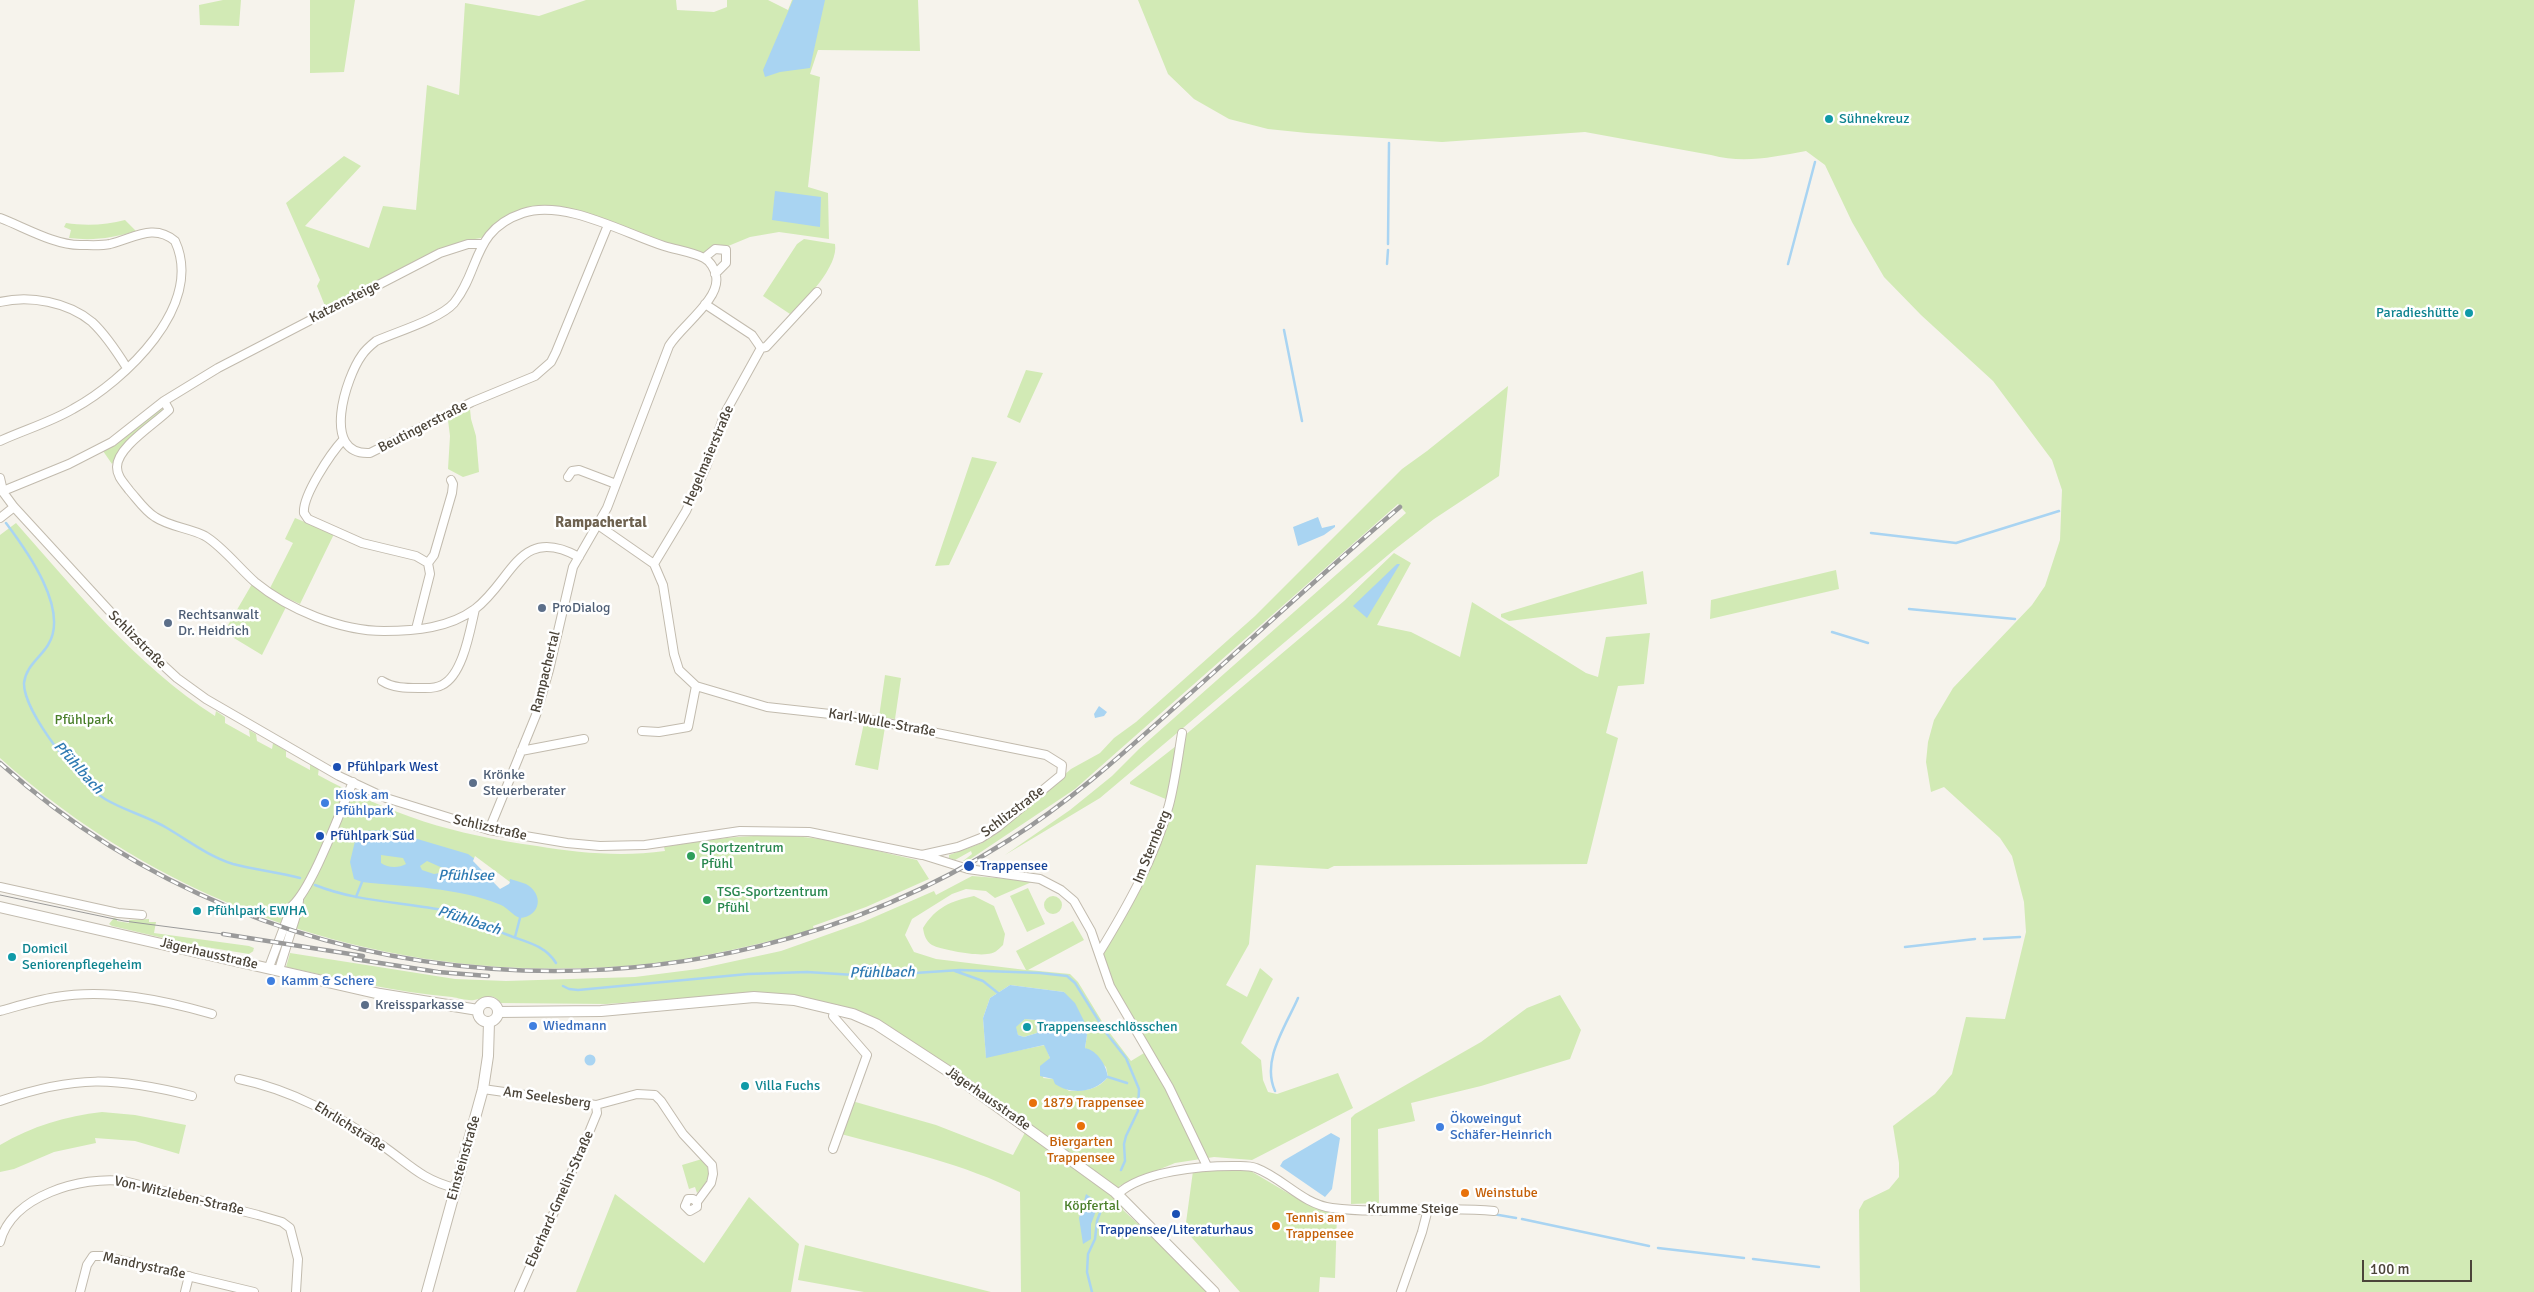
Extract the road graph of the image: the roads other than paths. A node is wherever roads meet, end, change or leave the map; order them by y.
1 (0, 218) edge
2 (608, 225) junction
3 (482, 244) junction
4 (704, 258) junction
5 (715, 274) junction
6 (817, 292) dead end
7 (0, 302) edge
8 (705, 304) junction
9 (761, 348) junction
10 (127, 368) junction
11 (164, 401) junction
12 (343, 440) junction
13 (0, 441) edge
14 (568, 477) dead end
15 (0, 478) edge
16 (451, 480) dead end
17 (616, 484) junction
18 (2, 489) edge
19 (14, 507) junction
20 (0, 518) edge
21 (598, 525) junction
22 (578, 556) junction
23 (428, 563) junction
24 (654, 564) junction
25 (475, 609) junction
26 (416, 629) junction
27 (382, 681) dead end
28 (696, 686) junction
29 (642, 731) dead end
30 (1182, 734) dead end
31 (584, 740) dead end
32 (521, 751) junction
33 (1063, 770) joint
34 (353, 782) junction
35 (489, 830) junction
36 (922, 855) junction
37 (0, 887) edge
38 (299, 900) junction
39 (0, 907) edge
40 (142, 915) dead end
41 (1099, 953) junction
42 (268, 967) junction
43 (280, 970) junction
44 (835, 1009) junction
45 (478, 1010) junction
46 (0, 1011) edge
47 (498, 1012) junction
48 (212, 1014) dead end
49 (488, 1022) junction
50 (239, 1078) dead end
51 (483, 1089) junction
52 (192, 1096) dead end
53 (0, 1101) edge
54 (596, 1105) junction
55 (834, 1148) dead end
56 (1207, 1166) junction
57 (455, 1188) junction
58 (1118, 1194) junction
59 (697, 1202) dead end
60 (1428, 1209) junction
61 (1494, 1211) dead end
62 (0, 1242) edge
63 (189, 1276) junction
64 (80, 1292) edge
65 (185, 1292) edge
66 (254, 1292) edge
67 (296, 1292) edge
68 (427, 1292) edge
69 (519, 1292) edge
70 (1214, 1292) edge
71 (1400, 1292) edge

1 - 10 street
2 - 3 street
2 - 4 street
2 - 12 street, Beutingerstraße
3 - 11 street, Katzensteige
3 - 12 street
4 - 5 street
4 - 5 street, Rampachertal
5 - 8 street, Rampachertal
6 - 9 street, Hegelmaierstraße
7 - 10 street
8 - 9 street
8 - 17 street, Rampachertal
9 - 24 street, Hegelmaierstraße
10 - 13 street
11 - 18 street, Katzensteige
11 - 26 street
12 - 23 street
14 - 17 street
15 - 18 street, Schlizstraße
16 - 23 street
17 - 21 street, Rampachertal
18 - 19 street, Schlizstraße
19 - 20 street
19 - 34 street, Schlizstraße
21 - 22 street, Rampachertal
21 - 24 street
22 - 25 street
22 - 32 street, Rampachertal
23 - 26 street
24 - 28 street, Karl-Wulle-Straße
25 - 26 street
25 - 27 street
28 - 29 street
28 - 33 street, Karl-Wulle-Straße
30 - 41 street, Im Sternberg
31 - 32 street
32 - 35 street, Rampachertal
33 - 36 street, Schlizstraße
34 - 35 street, Schlizstraße
34 - 38 street
35 - 36 street, Schlizstraße
36 - 41 street
37 - 40 street
38 - 42 street
38 - 43 street
39 - 42 street, Jägerhausstraße
41 - 56 street
42 - 43 street, Jägerhausstraße
43 - 45 street, Jägerhausstraße
44 - 47 street, Jägerhausstraße
44 - 55 street
44 - 58 street, Jägerhausstraße
45 - 47 street
45 - 49 street
46 - 48 street
47 - 49 street
49 - 51 street, Einsteinstraße
50 - 57 street, Ehrlichstraße
51 - 54 street, Am Seelesberg
51 - 57 street, Einsteinstraße
52 - 53 street
54 - 59 street, Am Seelesberg
54 - 69 street, Eberhard-Gmelin-Straße
56 - 58 street
56 - 60 street, Krumme Steige
57 - 68 street, Einsteinstraße
58 - 70 street, Jägerhausstraße
60 - 61 street, Krumme Steige
60 - 71 street
62 - 67 street, Von-Witzleben-Straße
63 - 64 street, Mandrystraße
63 - 65 street
63 - 66 street, Mandrystraße

